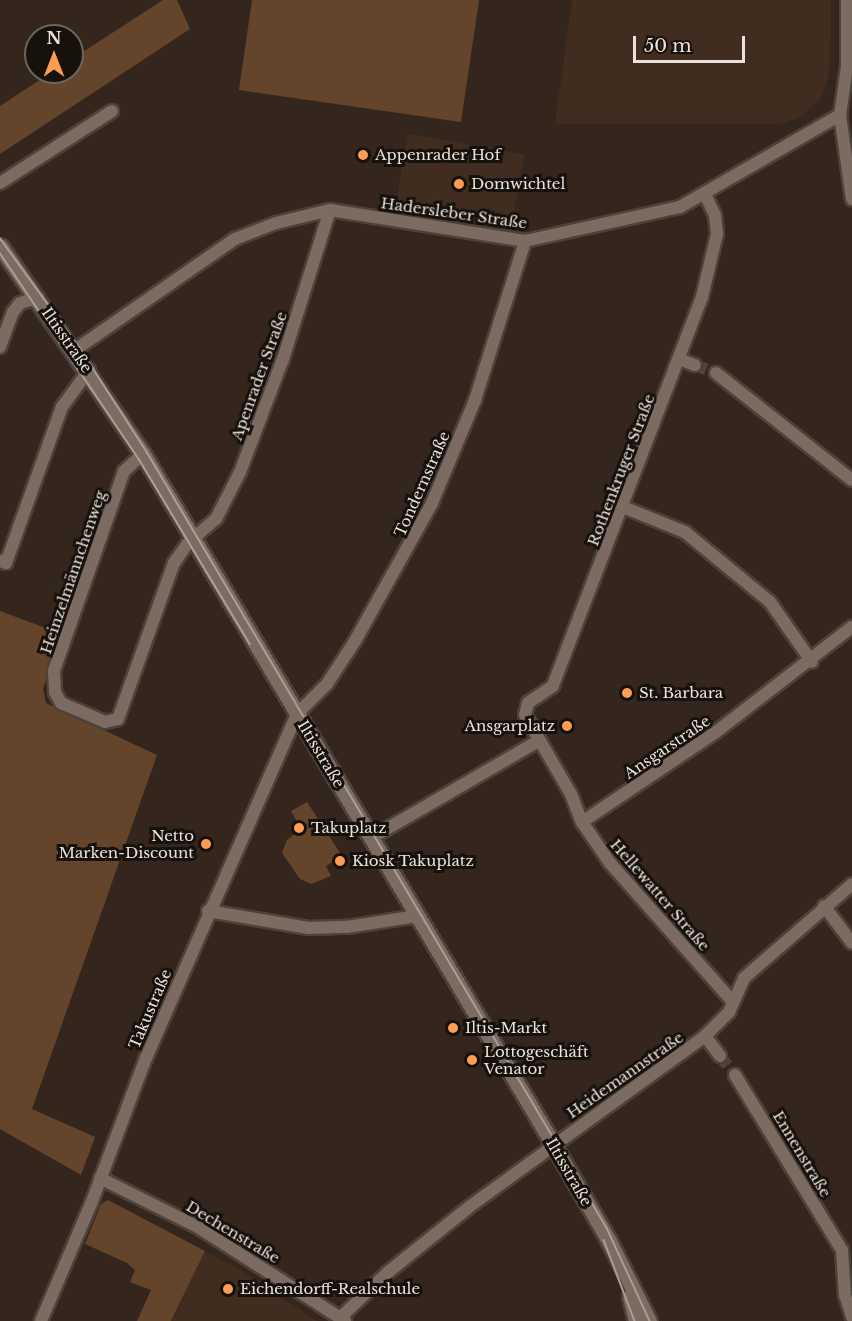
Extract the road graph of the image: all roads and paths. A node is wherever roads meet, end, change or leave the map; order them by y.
1 (847, 0) edge
2 (112, 111) dead end
3 (840, 115) junction
4 (0, 183) edge
5 (705, 194) junction
6 (852, 199) edge
7 (330, 210) junction
8 (525, 241) junction
9 (0, 246) edge
10 (38, 298) junction
11 (0, 347) edge
12 (75, 350) junction
13 (679, 359) junction
14 (695, 365) tunnel mouth
15 (88, 370) junction
16 (716, 373) tunnel mouth
17 (143, 454) junction
18 (852, 480) edge
19 (623, 507) junction
20 (193, 540) junction
21 (0, 561) edge
22 (852, 627) edge
23 (812, 662) junction
24 (297, 714) junction
25 (540, 740) junction
26 (582, 822) junction
27 (371, 838) junction
28 (852, 884) edge
29 (824, 906) junction
30 (208, 911) junction
31 (417, 916) junction
32 (852, 944) edge
33 (732, 1001) junction
34 (705, 1036) junction
35 (720, 1056) tunnel mouth
36 (735, 1075) tunnel mouth
37 (554, 1144) junction
38 (100, 1178) junction
39 (842, 1250) junction
40 (852, 1260) edge
41 (625, 1274) junction
42 (852, 1317) edge
43 (343, 1319) edge
44 (41, 1321) edge
45 (636, 1321) edge
46 (649, 1321) edge

1 - 3 street
2 - 4 street
3 - 5 street, Hadersleber Straße
3 - 6 street
5 - 8 street, Hadersleber Straße
5 - 13 street, Rothenkruger Straße
7 - 8 street, Hadersleber Straße
7 - 12 street, Hadersleber Straße
7 - 20 street, Apenrader Straße
8 - 24 street, Tondernstraße
9 - 10 street, Iltisstraße
10 - 11 street
10 - 12 street, Iltisstraße
12 - 15 street, Iltisstraße
13 - 14 street
13 - 19 street, Rothenkruger Straße
15 - 17 street, Iltisstraße
15 - 21 street
16 - 18 street
17 - 20 street, Iltisstraße
17 - 20 street, Heinzelmännchenweg
19 - 23 street
19 - 25 street, Rothenkruger Straße
20 - 24 street, Iltisstraße
22 - 23 street, Ansgarstraße
23 - 26 street, Ansgarstraße
24 - 27 street, Iltisstraße
24 - 30 street, Takustraße
25 - 26 street, Hellewatter Straße
25 - 27 street
26 - 33 street, Hellewatter Straße
27 - 31 street, Iltisstraße
28 - 29 street, Heidemannstraße
29 - 32 street
29 - 33 street, Heidemannstraße
30 - 31 street
30 - 38 street, Takustraße
31 - 37 street, Iltisstraße
33 - 34 street, Heidemannstraße
34 - 35 street
34 - 37 street, Heidemannstraße
36 - 39 street, Ennenstraße
37 - 41 street, Iltisstraße
37 - 43 street, Heidemannstraße
38 - 43 street, Dechenstraße
38 - 44 street, Takustraße
39 - 40 street, Ennenstraße
39 - 42 street, Ennenstraße
41 - 45 street, Iltisstraße
41 - 46 street, Iltisstraße

